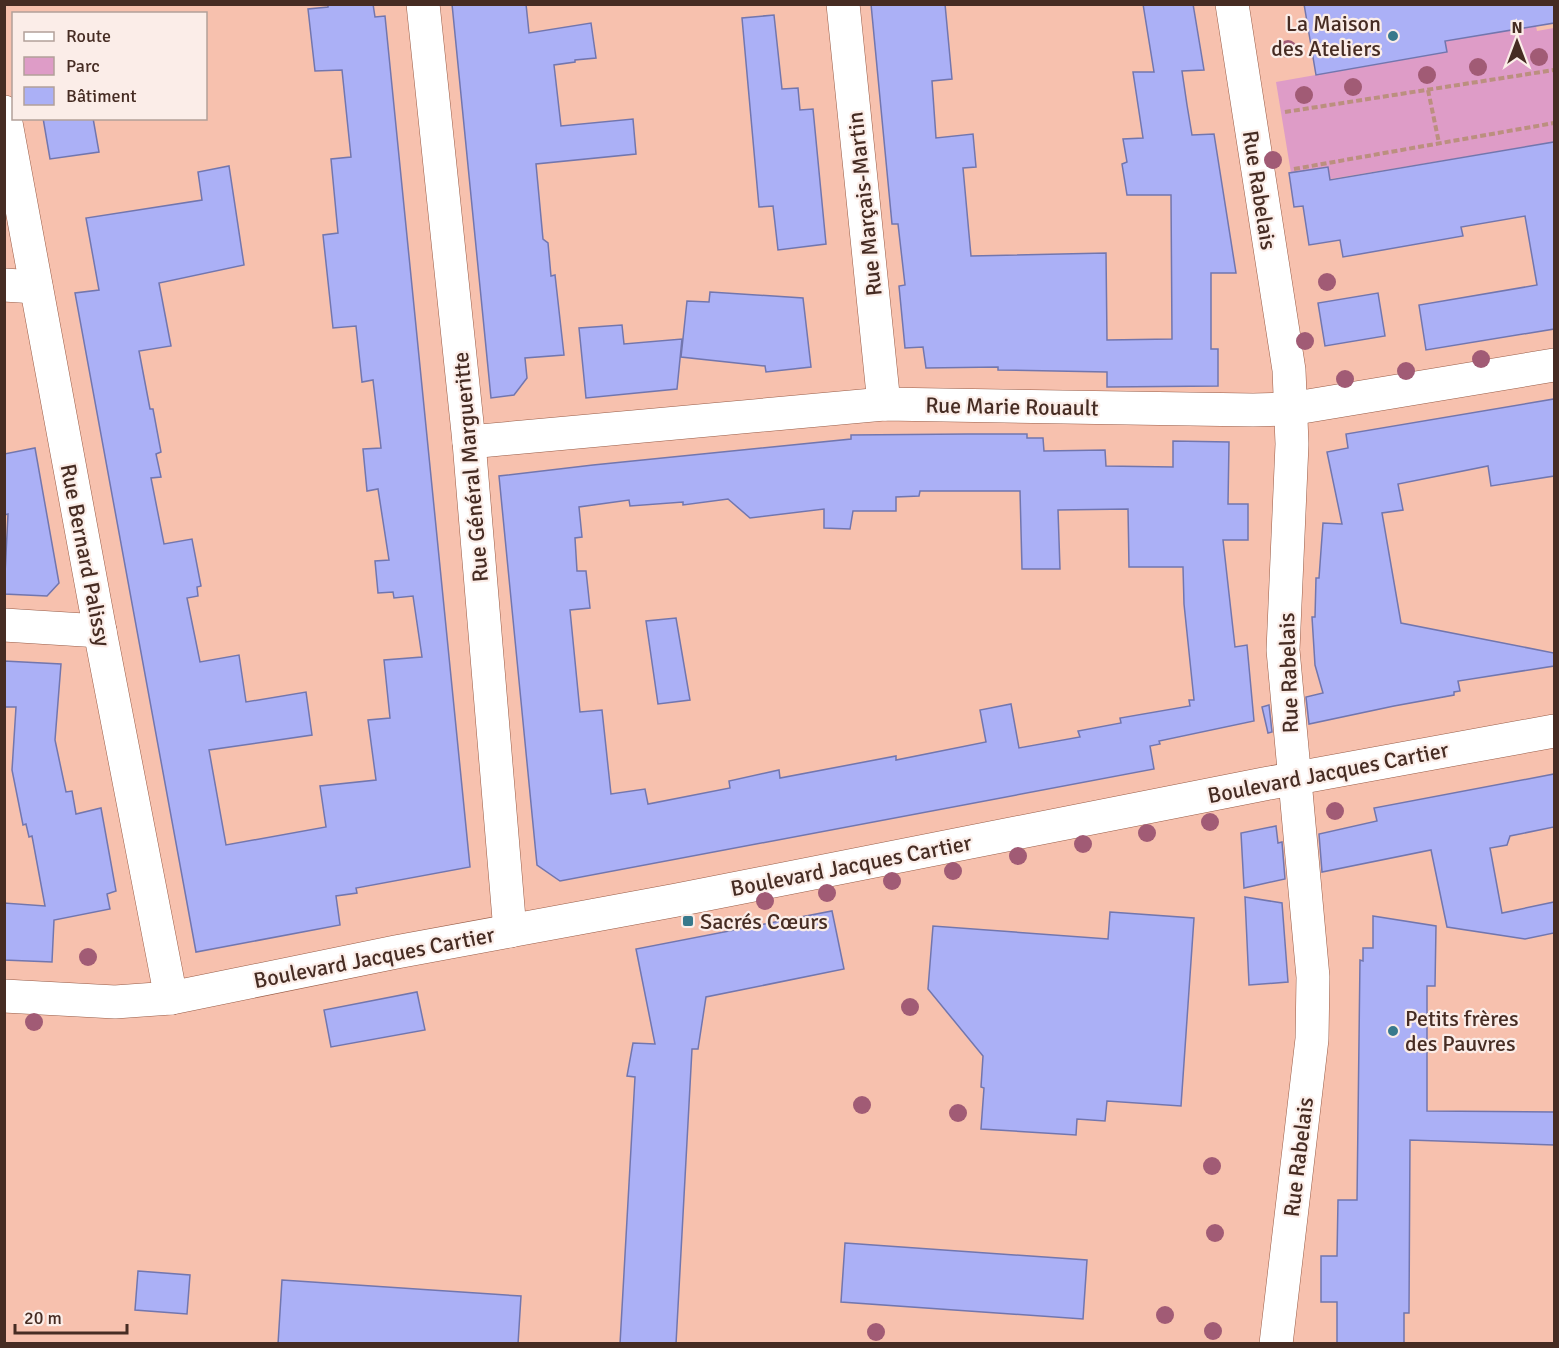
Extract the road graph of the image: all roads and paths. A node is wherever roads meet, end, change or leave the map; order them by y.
1 (423, 4) edge
2 (843, 4) edge
3 (1232, 4) edge
4 (1554, 70) edge
5 (1428, 90) junction
6 (4, 112) edge
7 (1249, 117) junction
8 (1554, 123) edge
9 (1439, 143) junction
10 (1258, 175) junction
11 (20, 286) edge
12 (1554, 365) edge
13 (884, 404) junction
14 (1290, 409) junction
15 (469, 442) junction
16 (4, 625) edge
17 (100, 631) junction
18 (1554, 731) edge
19 (1296, 778) junction
20 (510, 931) junction
21 (4, 996) edge
22 (171, 998) junction
23 (1276, 1344) edge

1 - 15 street, Rue Général Margueritte
2 - 13 street, Rue Marçais-Martin
3 - 7 street, Rue Rabelais
4 - 5 path
5 - 7 path
5 - 9 path
6 - 11 street, Rue Bernard Palissy
7 - 10 street, Rue Rabelais
8 - 9 path
9 - 10 path
10 - 14 street, Rue Rabelais
11 - 17 street, Rue Bernard Palissy
12 - 14 street, Rue Marie Rouault
13 - 14 street, Rue Marie Rouault
13 - 15 street, Rue Marie Rouault
14 - 19 street, Rue Rabelais
15 - 20 street, Rue Général Margueritte
16 - 17 street
17 - 22 street, Rue Bernard Palissy
18 - 19 street, Boulevard Jacques Cartier
19 - 20 street, Boulevard Jacques Cartier
19 - 23 street, Rue Rabelais
20 - 22 street, Boulevard Jacques Cartier
21 - 22 street, Boulevard Jacques Cartier

